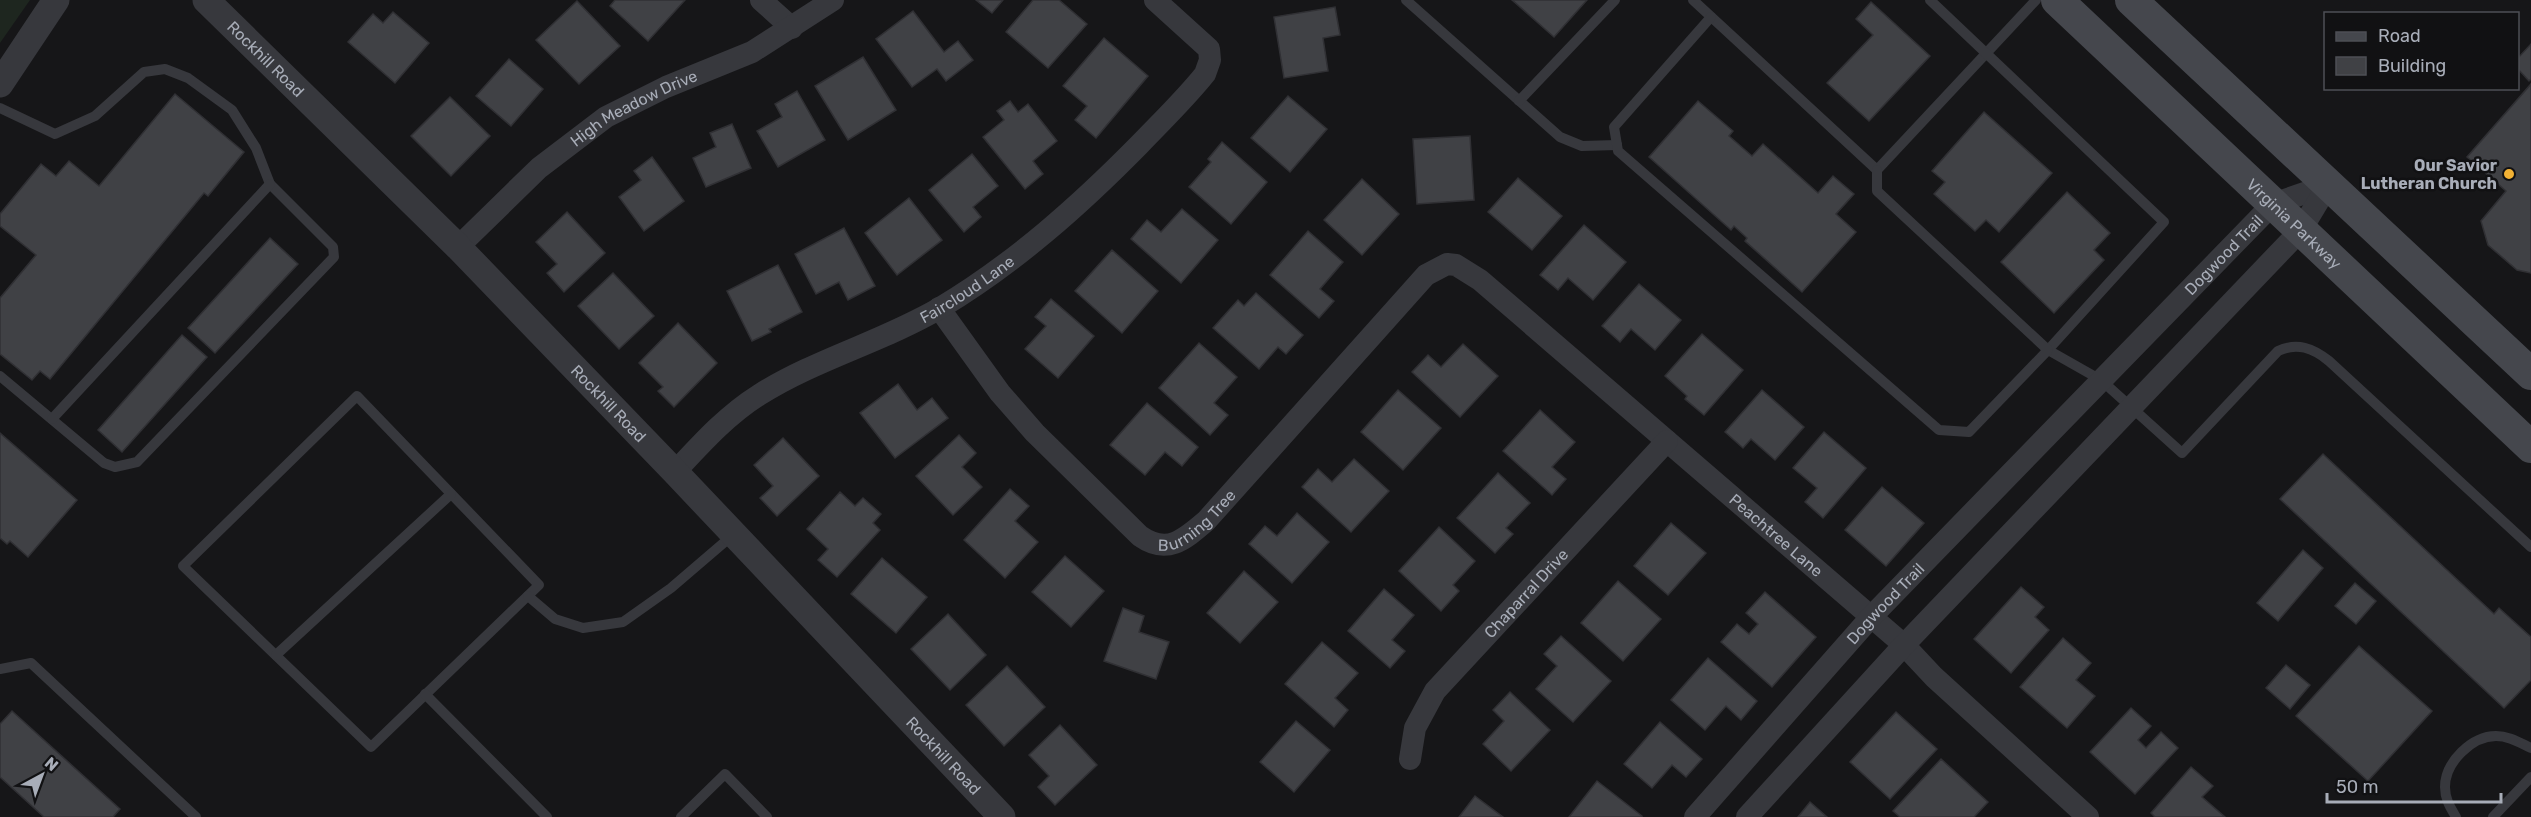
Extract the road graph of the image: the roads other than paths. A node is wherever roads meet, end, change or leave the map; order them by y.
1 (56, 0) edge
2 (206, 0) edge
3 (761, 0) edge
4 (832, 0) edge
5 (1155, 0) edge
6 (1406, 0) edge
7 (1615, 0) edge
8 (1693, 0) edge
9 (1930, 0) edge
10 (2036, 0) edge
11 (2057, 0) edge
12 (2132, 0) edge
13 (1711, 16) junction
14 (792, 28) junction
15 (1986, 53) junction
16 (0, 84) edge
17 (1519, 101) junction
18 (0, 108) edge
19 (1617, 145) junction
20 (1877, 170) junction
21 (270, 184) junction
22 (2328, 185) junction
23 (2273, 204) junction
24 (2301, 230) junction
25 (458, 247) junction
26 (1456, 265) joint
27 (939, 309) junction
28 (2048, 350) junction
29 (2531, 375) edge
30 (0, 376) edge
31 (2102, 380) junction
32 (2131, 406) junction
33 (52, 419) junction
34 (1667, 441) junction
35 (2531, 447) edge
36 (675, 472) junction
37 (451, 494) junction
38 (734, 534) junction
39 (2531, 547) edge
40 (528, 596) junction
41 (1871, 617) junction
42 (1904, 645) junction
43 (276, 655) junction
44 (0, 669) edge
45 (426, 694) junction
46 (2531, 748) edge
47 (1410, 759) dead end
48 (2531, 777) edge
49 (196, 817) edge
50 (547, 817) edge
51 (681, 817) edge
52 (767, 817) edge
53 (1002, 817) edge
54 (1695, 817) edge
55 (1747, 817) edge
56 (2088, 817) edge
57 (2456, 817) edge
58 (2493, 817) edge

1 - 16 street
2 - 25 street, Rockhill Road
3 - 14 street
4 - 14 street, High Meadow Drive
5 - 27 street, Faircloud Lane
6 - 17 lane
7 - 17 lane
8 - 13 lane
9 - 15 lane
10 - 15 lane
11 - 23 main road, Virginia Parkway
12 - 22 main road
13 - 19 lane
13 - 20 lane
14 - 25 street, High Meadow Drive
15 - 20 lane
15 - 28 lane
17 - 19 lane
18 - 21 lane
19 - 28 lane
20 - 28 lane
21 - 33 lane
21 - 33 lane
22 - 23 street, Dogwood Trail
22 - 24 street
22 - 29 main road
23 - 24 main road, Virginia Parkway
23 - 31 street, Dogwood Trail
24 - 32 street
24 - 35 main road, Virginia Parkway
25 - 36 street, Rockhill Road
26 - 27 street, Burning Tree
26 - 34 street, Peachtree Lane
27 - 36 street, Faircloud Lane
28 - 31 lane
30 - 33 lane
31 - 32 lane
31 - 41 street, Dogwood Trail
32 - 39 lane
32 - 42 street
34 - 41 street, Peachtree Lane
34 - 47 street, Chaparral Drive
36 - 38 street, Rockhill Road
37 - 40 lane
37 - 43 lane
37 - 43 lane
38 - 40 lane
38 - 53 street, Rockhill Road
40 - 45 lane
41 - 42 street, Peachtree Lane
41 - 54 street, Dogwood Trail
42 - 55 street
42 - 56 street, Peachtree Lane
43 - 45 lane
44 - 49 lane
45 - 50 lane
46 - 57 lane
48 - 58 lane
51 - 52 lane

